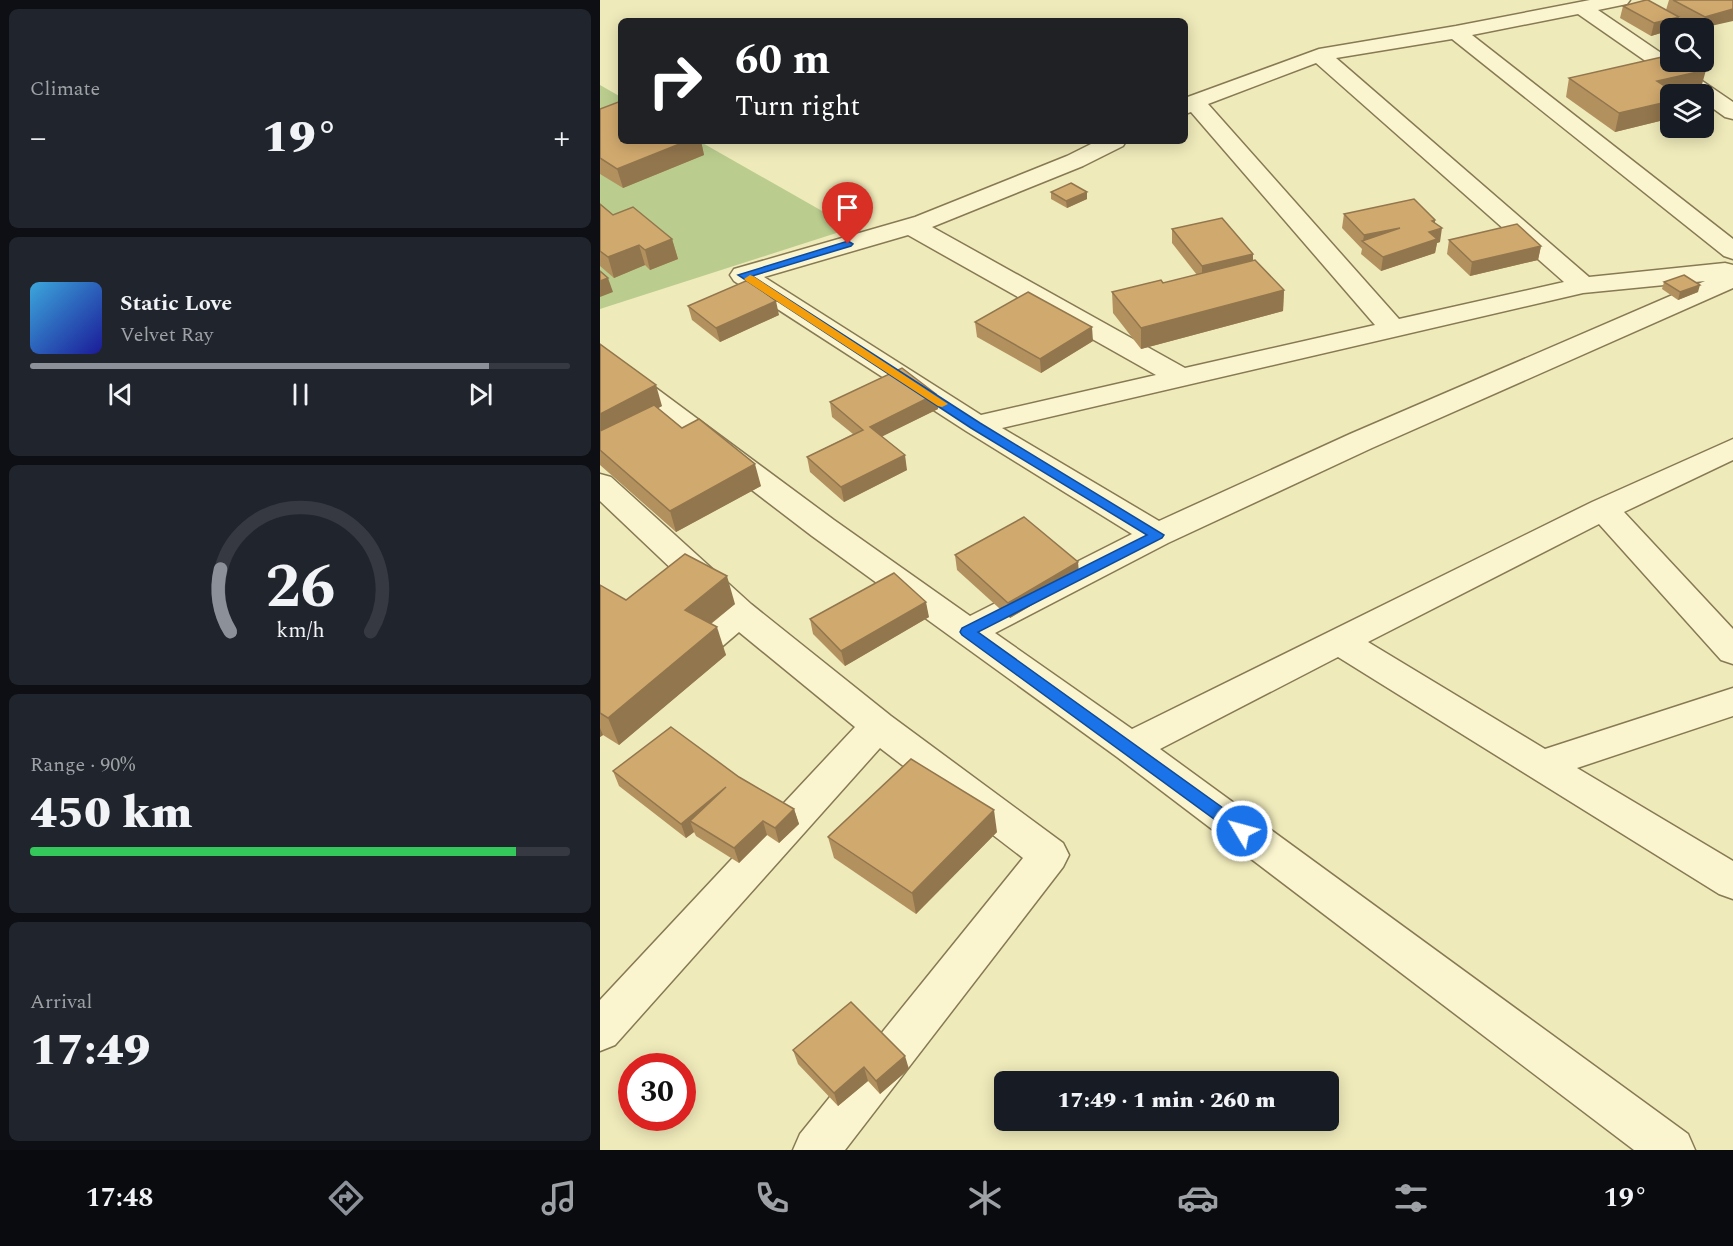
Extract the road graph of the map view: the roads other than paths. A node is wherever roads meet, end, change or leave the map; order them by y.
1 (1620, 0) edge
2 (1582, 8) junction
3 (1456, 32) junction
4 (1319, 55) junction
5 (1190, 105) edge
6 (1733, 112) edge
7 (1109, 144) edge
8 (910, 226) junction
9 (1733, 251) edge
10 (1733, 270) edge
11 (1733, 278) edge
12 (1583, 285) junction
13 (1393, 329) junction
14 (600, 360) edge
15 (1182, 378) junction
16 (976, 425) junction
17 (1733, 448) edge
18 (600, 484) edge
19 (1603, 509) junction
20 (1157, 535) junction
21 (738, 613) junction
22 (967, 632) junction
23 (1340, 642) junction
24 (1733, 651) edge
25 (661, 680) edge
26 (1733, 702) edge
27 (878, 726) junction
28 (1130, 747) junction
29 (1541, 765) junction
30 (1733, 882) edge
31 (600, 1031) edge
32 (816, 1150) edge
33 (1672, 1150) edge

1 - 2 street
2 - 3 street
2 - 6 street
3 - 4 street
3 - 9 street
4 - 5 street
4 - 12 street
5 - 13 street
7 - 8 street
8 - 15 street
8 - 16 street
10 - 12 street
11 - 20 street
12 - 13 street
13 - 15 street
14 - 22 street
15 - 16 street
16 - 20 street
17 - 19 street
18 - 21 street
19 - 23 street
19 - 24 street
20 - 22 street
21 - 25 street
21 - 27 street
22 - 28 street
23 - 28 street
23 - 29 street
26 - 29 street
27 - 31 street
27 - 32 street
28 - 33 street
29 - 30 street

